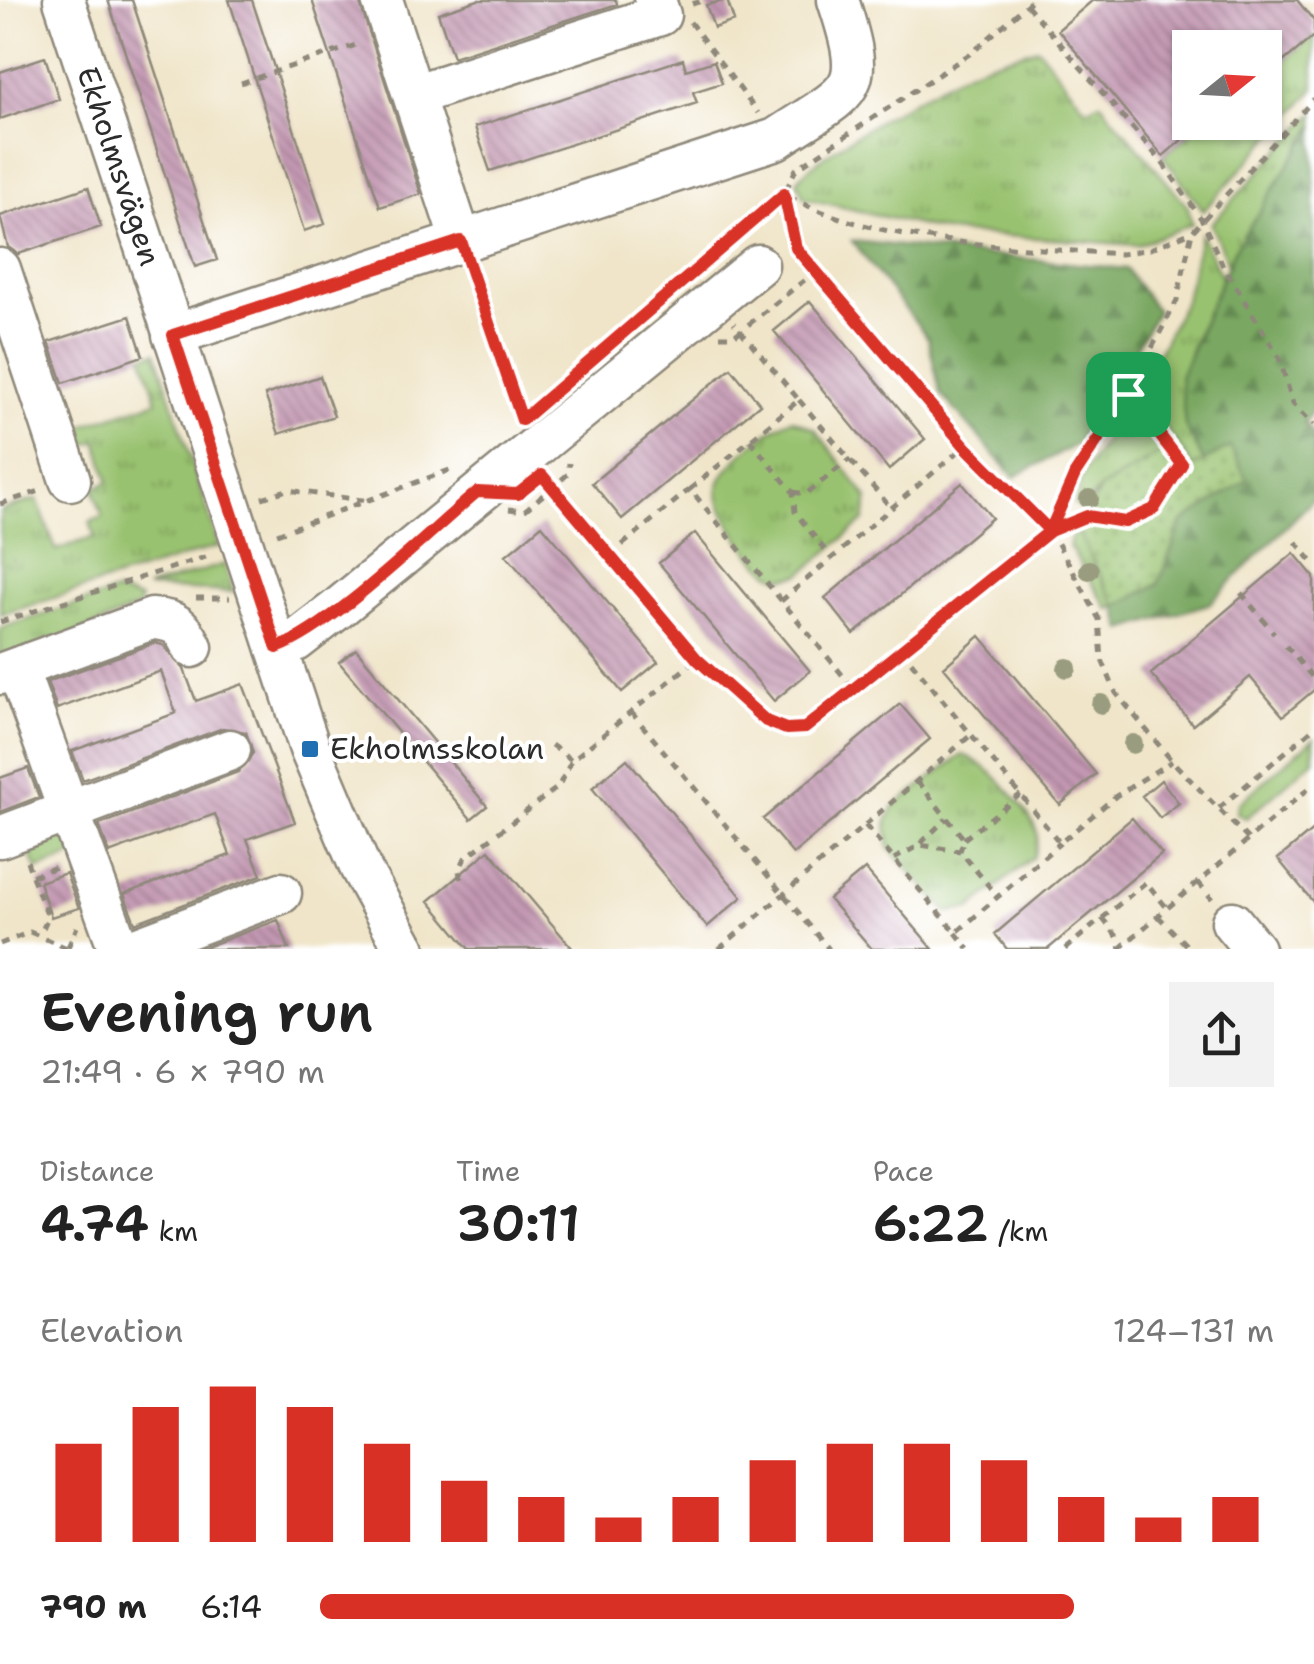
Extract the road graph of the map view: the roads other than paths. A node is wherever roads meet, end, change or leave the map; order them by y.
1 (64, 0) edge
2 (838, 0) edge
3 (672, 10) edge
4 (388, 16) edge
5 (414, 95) junction
6 (461, 241) junction
7 (758, 265) dead end
8 (0, 268) edge
9 (173, 335) junction
10 (537, 419) junction
11 (473, 476) junction
12 (59, 484) road end
13 (192, 647) dead end
14 (277, 648) junction
15 (8, 671) edge
16 (230, 750) dead end
17 (68, 812) junction
18 (8, 834) edge
19 (281, 892) dead end
20 (119, 949) edge
21 (133, 949) edge
22 (404, 949) edge

1 - 9 street, Ekholmsvägen
2 - 6 street
3 - 5 street
4 - 5 street
5 - 6 street
6 - 9 street
7 - 10 street
8 - 12 street
9 - 14 street, Ekholmsvägen
10 - 11 street
10 - 11 street
11 - 14 street
13 - 15 street
14 - 22 street, Ekholmsvägen
15 - 17 street
16 - 17 street
17 - 18 street
17 - 20 street
19 - 21 street

